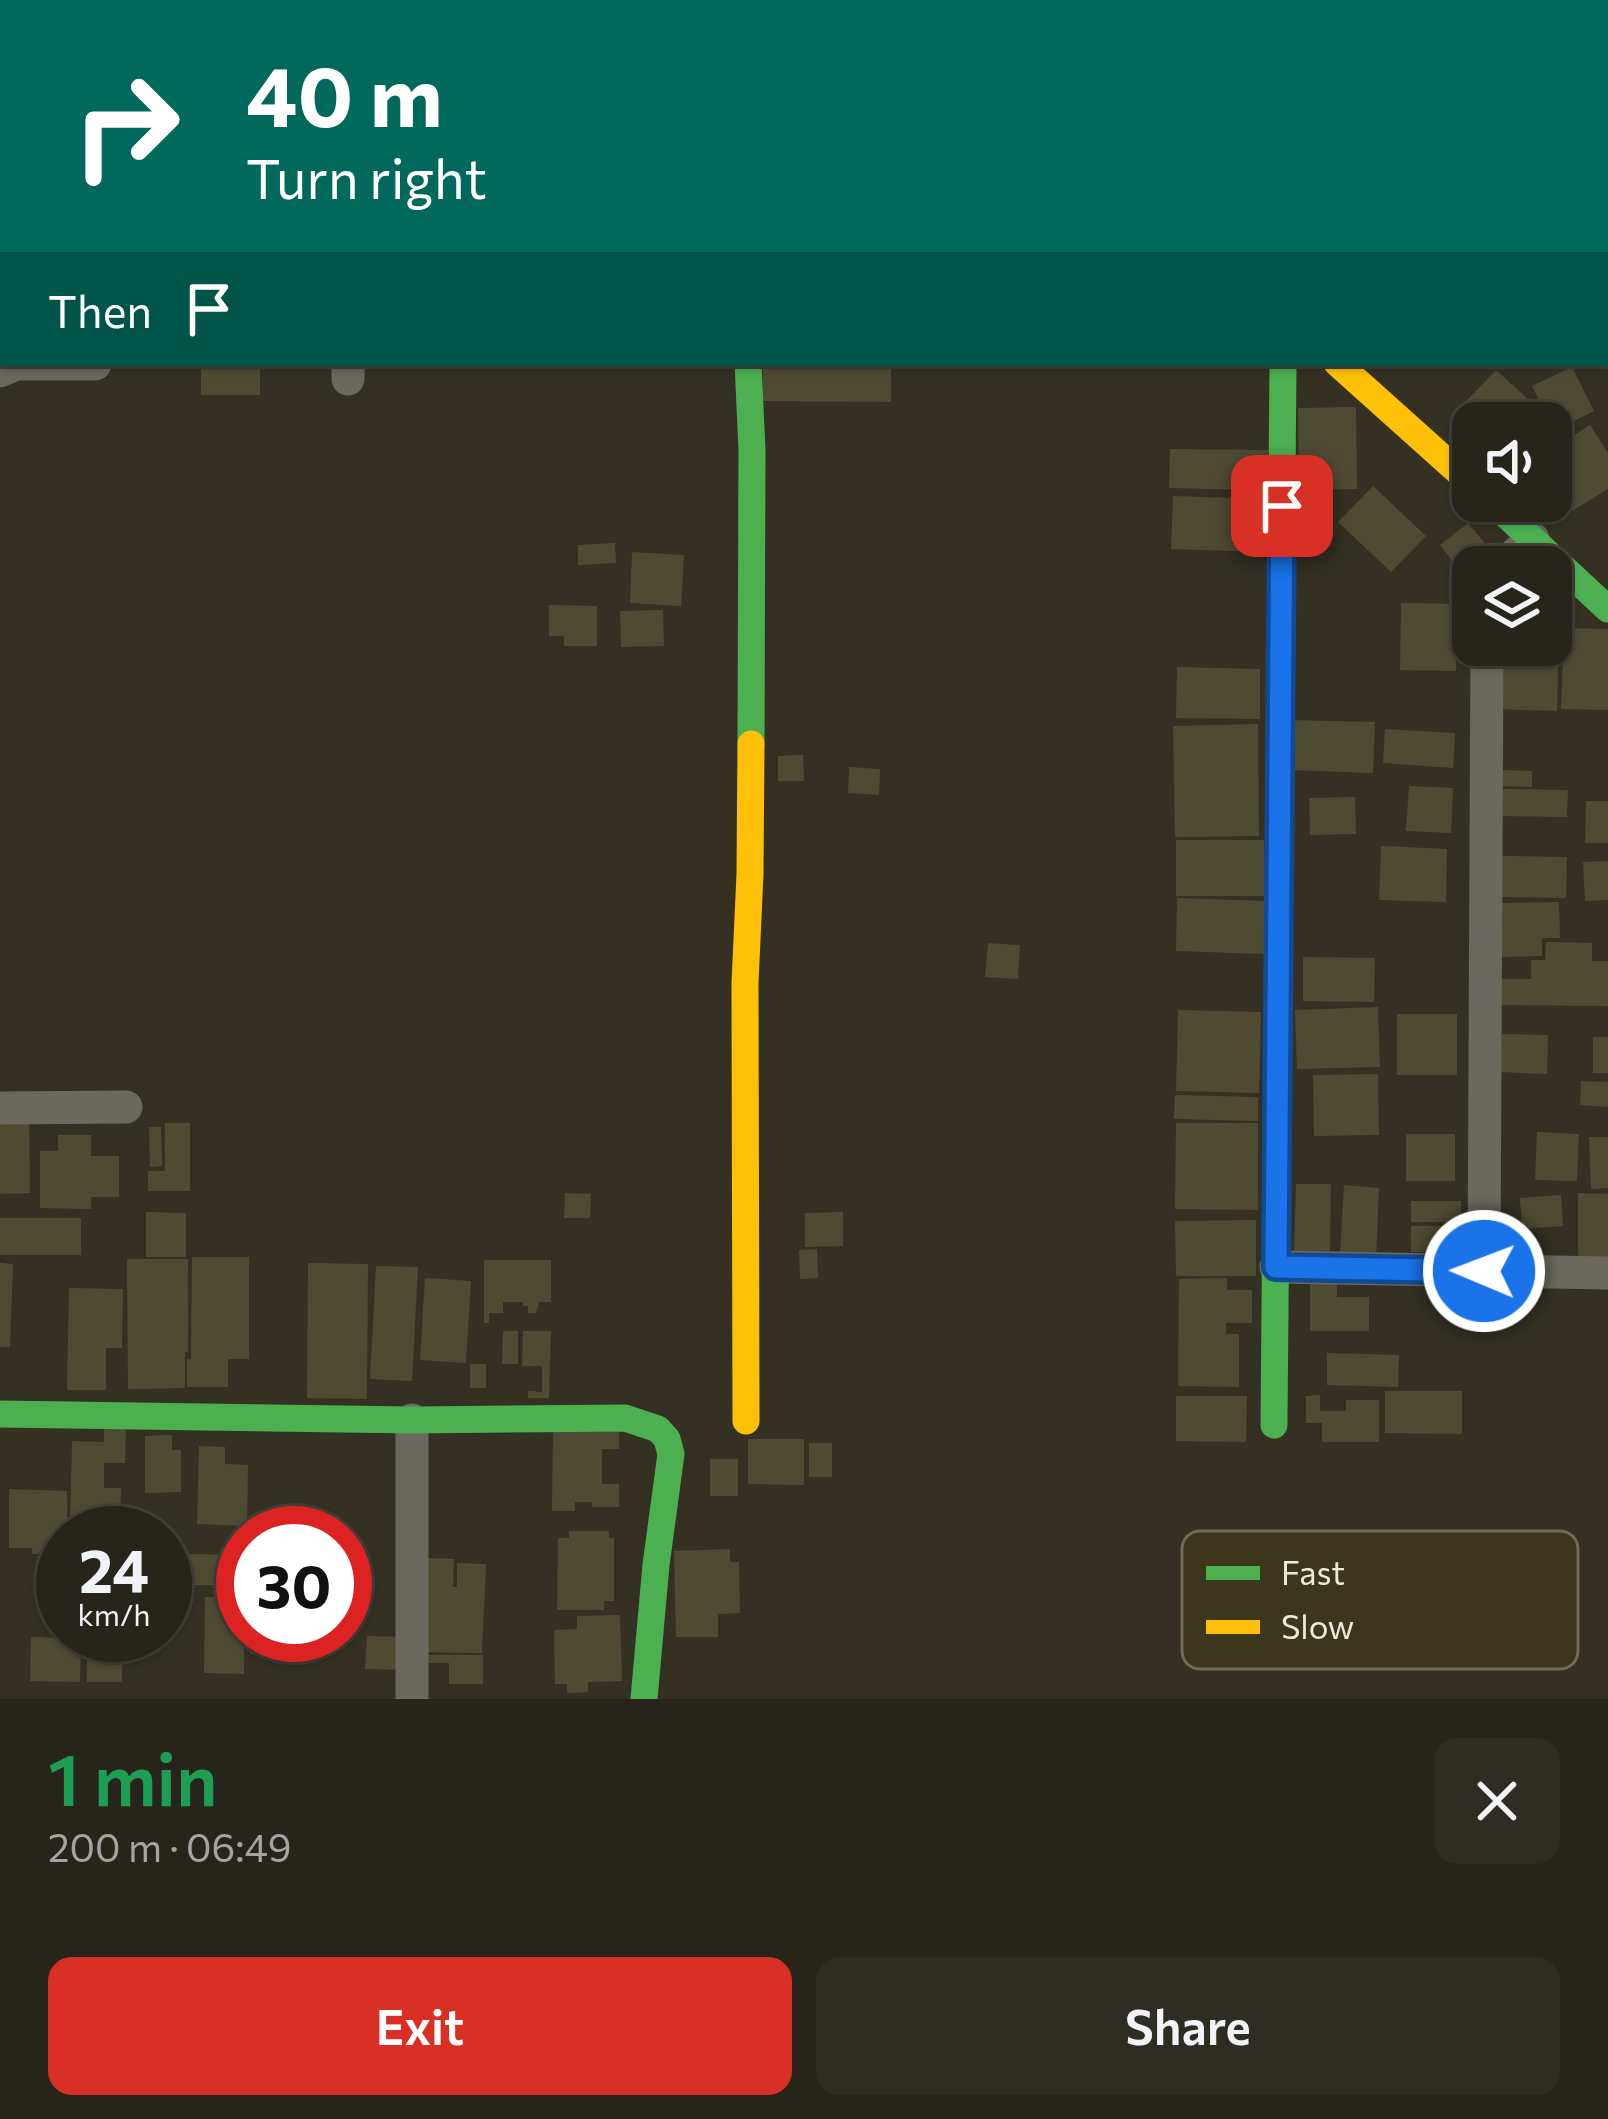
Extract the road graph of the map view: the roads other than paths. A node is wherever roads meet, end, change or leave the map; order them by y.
1 (748, 366) edge
2 (1282, 366) edge
3 (1339, 366) edge
4 (1452, 466) edge
5 (1514, 522) edge
6 (1533, 539) junction
7 (1525, 546) edge
8 (1608, 609) edge
9 (1487, 666) edge
10 (126, 1107) dead end
11 (0, 1108) edge
12 (1276, 1267) junction
13 (1484, 1271) junction
14 (1608, 1273) edge
15 (0, 1414) edge
16 (412, 1420) junction
17 (746, 1421) dead end
18 (1274, 1425) dead end
19 (412, 1699) edge
20 (644, 1699) edge

1 - 17 street
2 - 12 street
3 - 4 street
5 - 6 street
6 - 7 street
6 - 8 street
9 - 13 street
10 - 11 street
12 - 13 street
12 - 18 street
13 - 14 street
15 - 16 street
16 - 19 street
16 - 20 street

